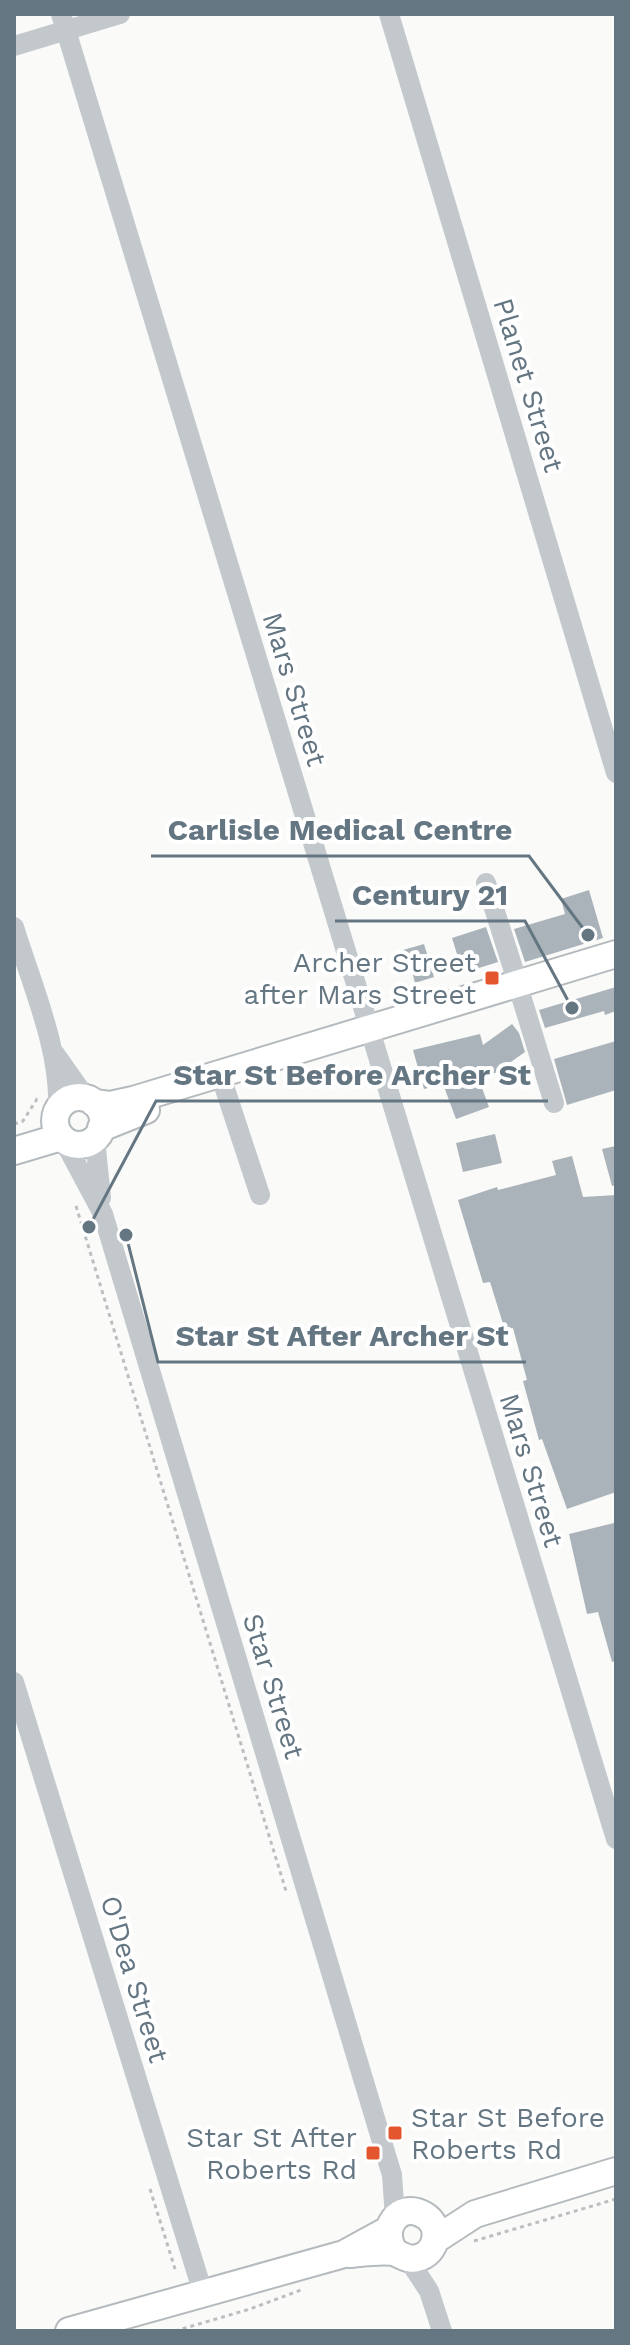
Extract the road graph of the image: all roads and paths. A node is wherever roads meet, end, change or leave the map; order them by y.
1 (120, 14) edge
2 (389, 14) edge
3 (64, 22) edge
4 (14, 46) edge
5 (616, 773) edge
6 (486, 883) dead end
7 (14, 927) edge
8 (616, 954) edge
9 (616, 967) edge
10 (519, 990) junction
11 (370, 1035) junction
12 (51, 1047) junction
13 (224, 1086) junction
14 (90, 1100) junction
15 (554, 1103) dead end
16 (57, 1120) junction
17 (14, 1124) edge
18 (18, 1129) edge
19 (98, 1134) junction
20 (14, 1151) edge
21 (260, 1195) dead end
22 (74, 1198) dead end
23 (103, 1214) junction
24 (14, 1682) edge
25 (616, 1839) edge
26 (286, 1891) dead end
27 (616, 2171) edge
28 (148, 2183) dead end
29 (616, 2199) edge
30 (412, 2234) junction
31 (474, 2241) dead end
32 (194, 2266) junction
33 (306, 2287) dead end
34 (203, 2293) junction
35 (69, 2331) edge
36 (175, 2331) edge
37 (442, 2331) edge

1 - 3 street
2 - 5 street, Planet Street
3 - 4 street
3 - 11 street, Mars Street
6 - 10 street
7 - 12 street, Star Street
8 - 10 main road
9 - 10 main road
10 - 11 main road
10 - 15 street
11 - 13 main road
11 - 14 main road
11 - 25 street, Mars Street
12 - 14 street, Star Street
12 - 16 street, Star Street
13 - 19 main road
13 - 21 street
14 - 16 main road
14 - 19 main road
16 - 18 main road
16 - 18 path
16 - 19 main road
16 - 20 main road
16 - 23 street, Star Street
17 - 18 path
19 - 23 street, Star Street
22 - 26 path
23 - 30 street, Star Street
24 - 32 street, O'Dea Street
27 - 30 main road
28 - 32 path
29 - 31 path
30 - 34 main road
30 - 37 street, Star Street
32 - 34 street, O'Dea Street
33 - 36 path
34 - 35 main road

